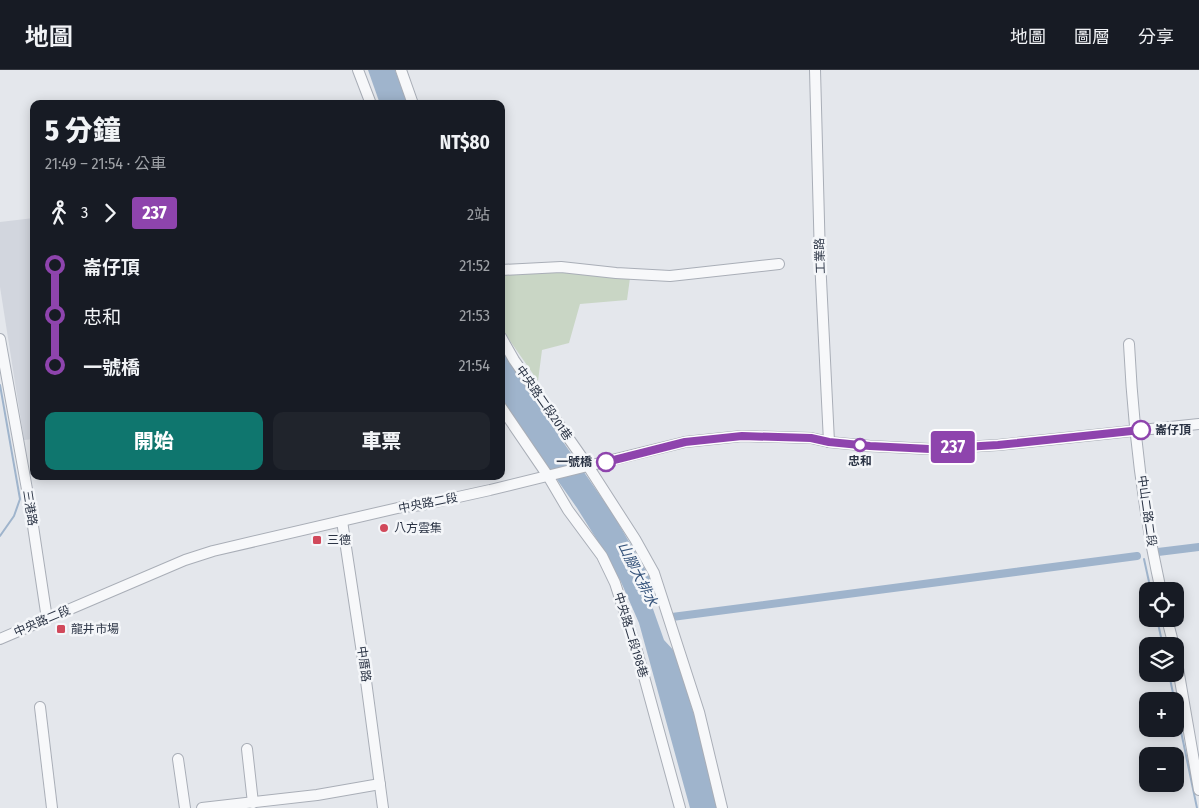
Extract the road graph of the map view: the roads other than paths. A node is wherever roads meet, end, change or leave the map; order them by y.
1 (358, 70) edge
2 (401, 70) edge
3 (815, 70) edge
4 (370, 100) edge
5 (412, 100) edge
6 (779, 264) dead end
7 (505, 270) edge
8 (0, 339) edge
9 (505, 344) edge
10 (1129, 344) dead end
11 (4, 378) edge
12 (505, 414) edge
13 (1199, 424) edge
14 (1136, 430) junction
15 (829, 442) junction
16 (588, 466) junction
17 (548, 476) junction
18 (342, 521) junction
19 (1159, 582) edge
20 (47, 619) junction
21 (0, 639) edge
22 (1180, 682) edge
23 (40, 707) dead end
24 (247, 749) dead end
25 (178, 758) dead end
26 (380, 784) junction
27 (1199, 790) edge
28 (253, 803) junction
29 (52, 808) edge
30 (185, 808) edge
31 (202, 808) edge
32 (384, 808) edge
33 (680, 808) edge
34 (722, 808) edge

1 - 4 street
2 - 5 street
3 - 15 street, 工業路
6 - 7 street
8 - 11 street, 三港路
9 - 16 street, 中央路二段201巷
10 - 14 street, 中山二路二段
11 - 20 street, 三港路
12 - 17 street, 中央路二段198巷
13 - 14 street, 中央路二段
14 - 15 street, 中央路二段
14 - 19 street, 中山二路二段
15 - 16 street, 中央路二段
16 - 17 street, 中央路二段
16 - 34 street, 中央路二段201巷
17 - 18 street, 中央路二段
17 - 33 street, 中央路二段198巷
18 - 20 street, 中央路二段
18 - 26 street, 中厝路
20 - 21 street, 中央路二段
22 - 27 street
23 - 29 street
24 - 28 street
25 - 30 street
26 - 28 street
26 - 32 street, 中厝路
28 - 31 street

